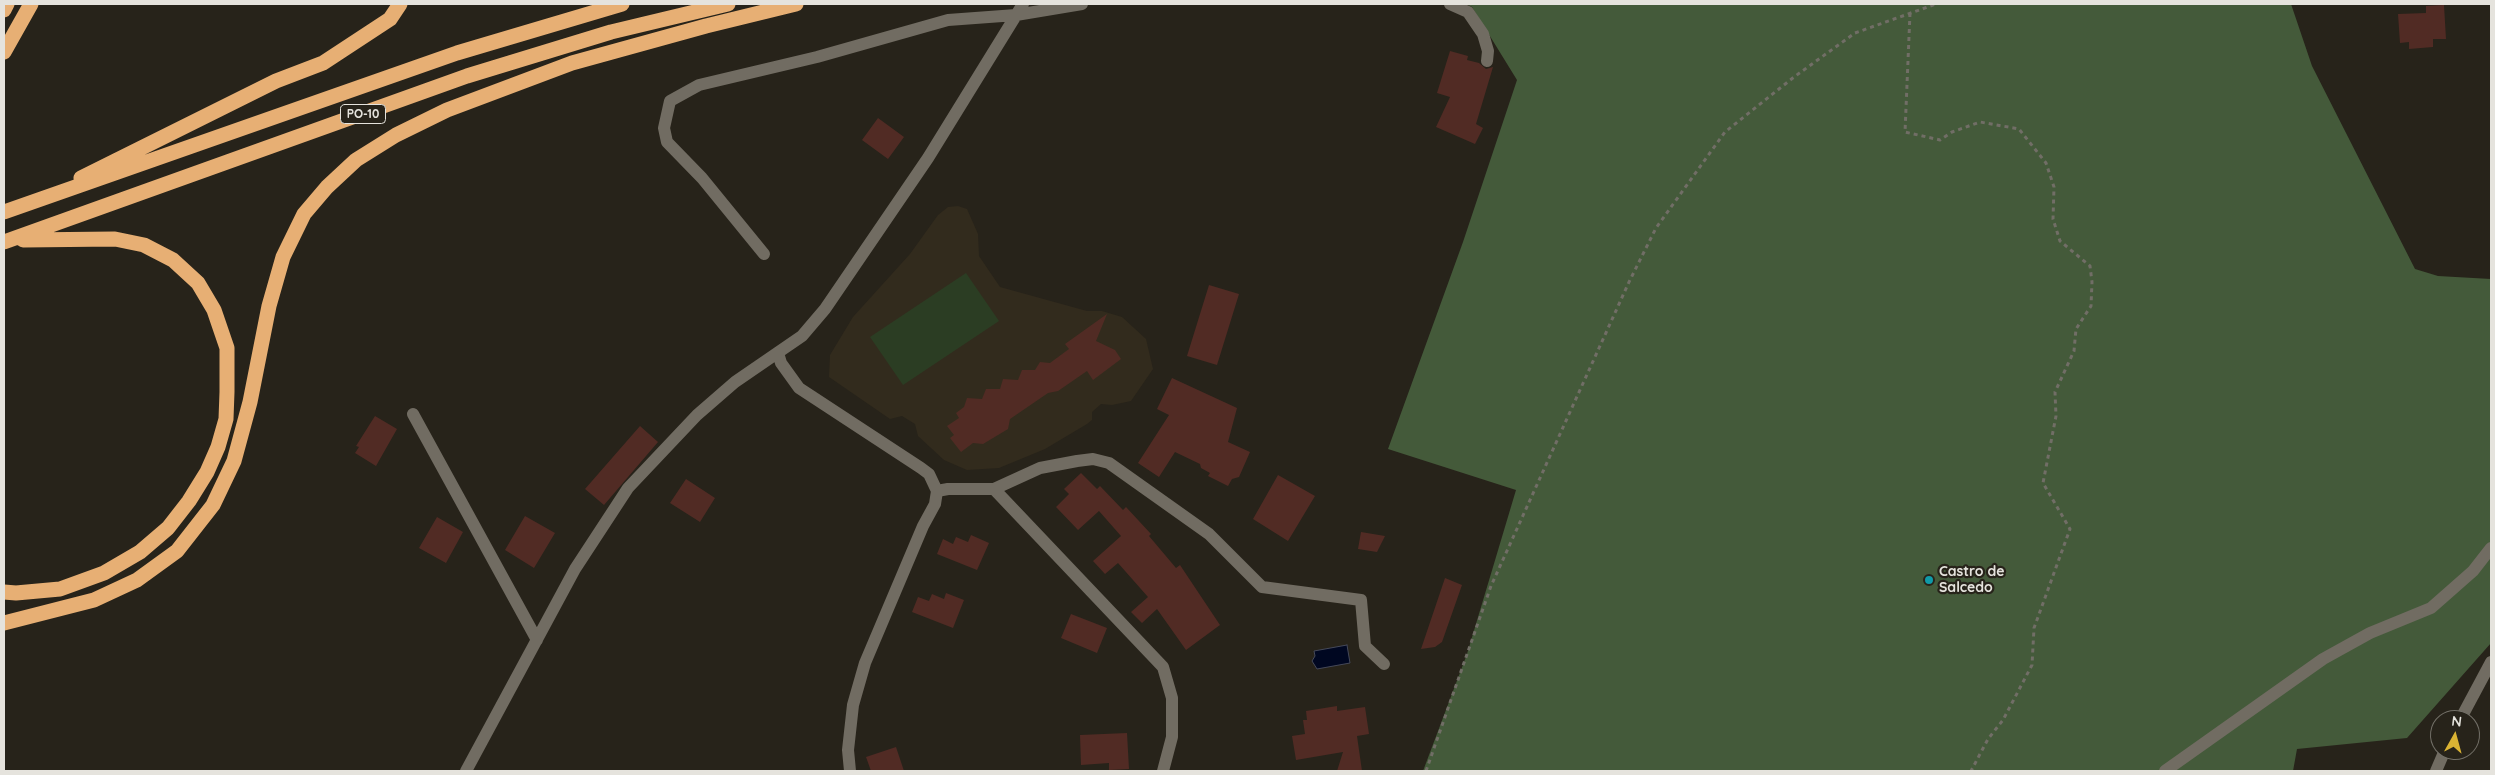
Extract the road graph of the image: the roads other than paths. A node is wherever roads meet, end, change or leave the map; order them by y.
1 (7, 4) edge
2 (31, 4) edge
3 (400, 4) edge
4 (622, 4) edge
5 (728, 4) edge
6 (796, 4) edge
7 (1023, 4) edge
8 (1082, 4) edge
9 (1450, 4) edge
10 (4, 10) edge
11 (1016, 15) junction
12 (4, 52) edge
13 (1487, 60) dead end
14 (23, 206) junction
15 (4, 212) edge
16 (8, 241) edge
17 (764, 254) dead end
18 (778, 353) junction
19 (413, 414) dead end
20 (994, 489) junction
21 (937, 491) junction
22 (2491, 548) edge
23 (4, 592) edge
24 (4, 623) edge
25 (537, 640) junction
26 (2491, 662) edge
27 (1384, 664) dead end
28 (2465, 710) edge
29 (466, 771) edge
30 (850, 771) edge
31 (1163, 771) edge
32 (2165, 771) edge

1 - 10 highway
2 - 12 highway
3 - 14 highway
4 - 14 highway, PO-10
5 - 16 highway, PO-10
6 - 24 highway
7 - 11 street
8 - 11 street
9 - 13 street
11 - 17 street
11 - 18 street
14 - 15 highway, PO-10
16 - 23 highway
18 - 21 street
18 - 25 street
19 - 25 street
20 - 21 street
20 - 27 street
20 - 31 street
21 - 30 street
22 - 32 street
25 - 29 street
26 - 28 street

